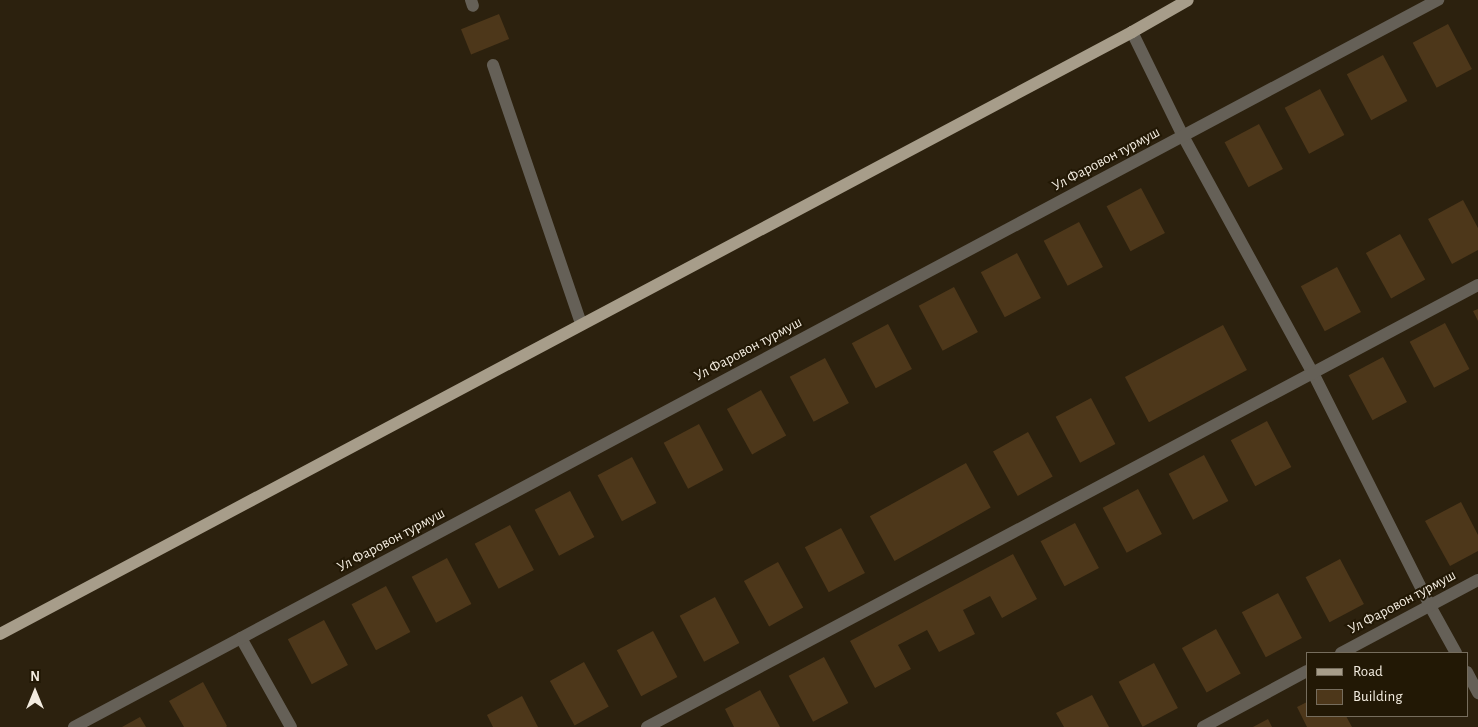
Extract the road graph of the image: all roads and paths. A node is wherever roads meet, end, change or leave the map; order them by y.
1 (1188, 0) edge
2 (1438, 0) edge
3 (1132, 32) junction
4 (493, 65) dead end
5 (1183, 136) junction
6 (1478, 285) edge
7 (581, 324) junction
8 (1313, 373) junction
9 (1478, 580) edge
10 (1430, 606) junction
11 (0, 634) edge
12 (242, 638) junction
13 (1343, 652) edge
14 (1455, 652) edge
15 (1306, 672) edge
16 (1468, 674) edge
17 (1478, 693) edge
18 (74, 727) edge
19 (291, 727) edge
20 (647, 727) edge
21 (1203, 727) edge

1 - 3 main road
2 - 5 street, Ул Фаровон турмуш
3 - 5 street
3 - 7 main road
4 - 7 street
5 - 8 street
5 - 12 street, Ул Фаровон турмуш
6 - 8 street
7 - 11 main road
8 - 10 street
8 - 20 street
9 - 10 street, Ул Фаровон турмуш
10 - 13 street, Ул Фаровон турмуш
10 - 14 street
12 - 18 street, Ул Фаровон турмуш
12 - 19 street
15 - 21 street
16 - 17 street

